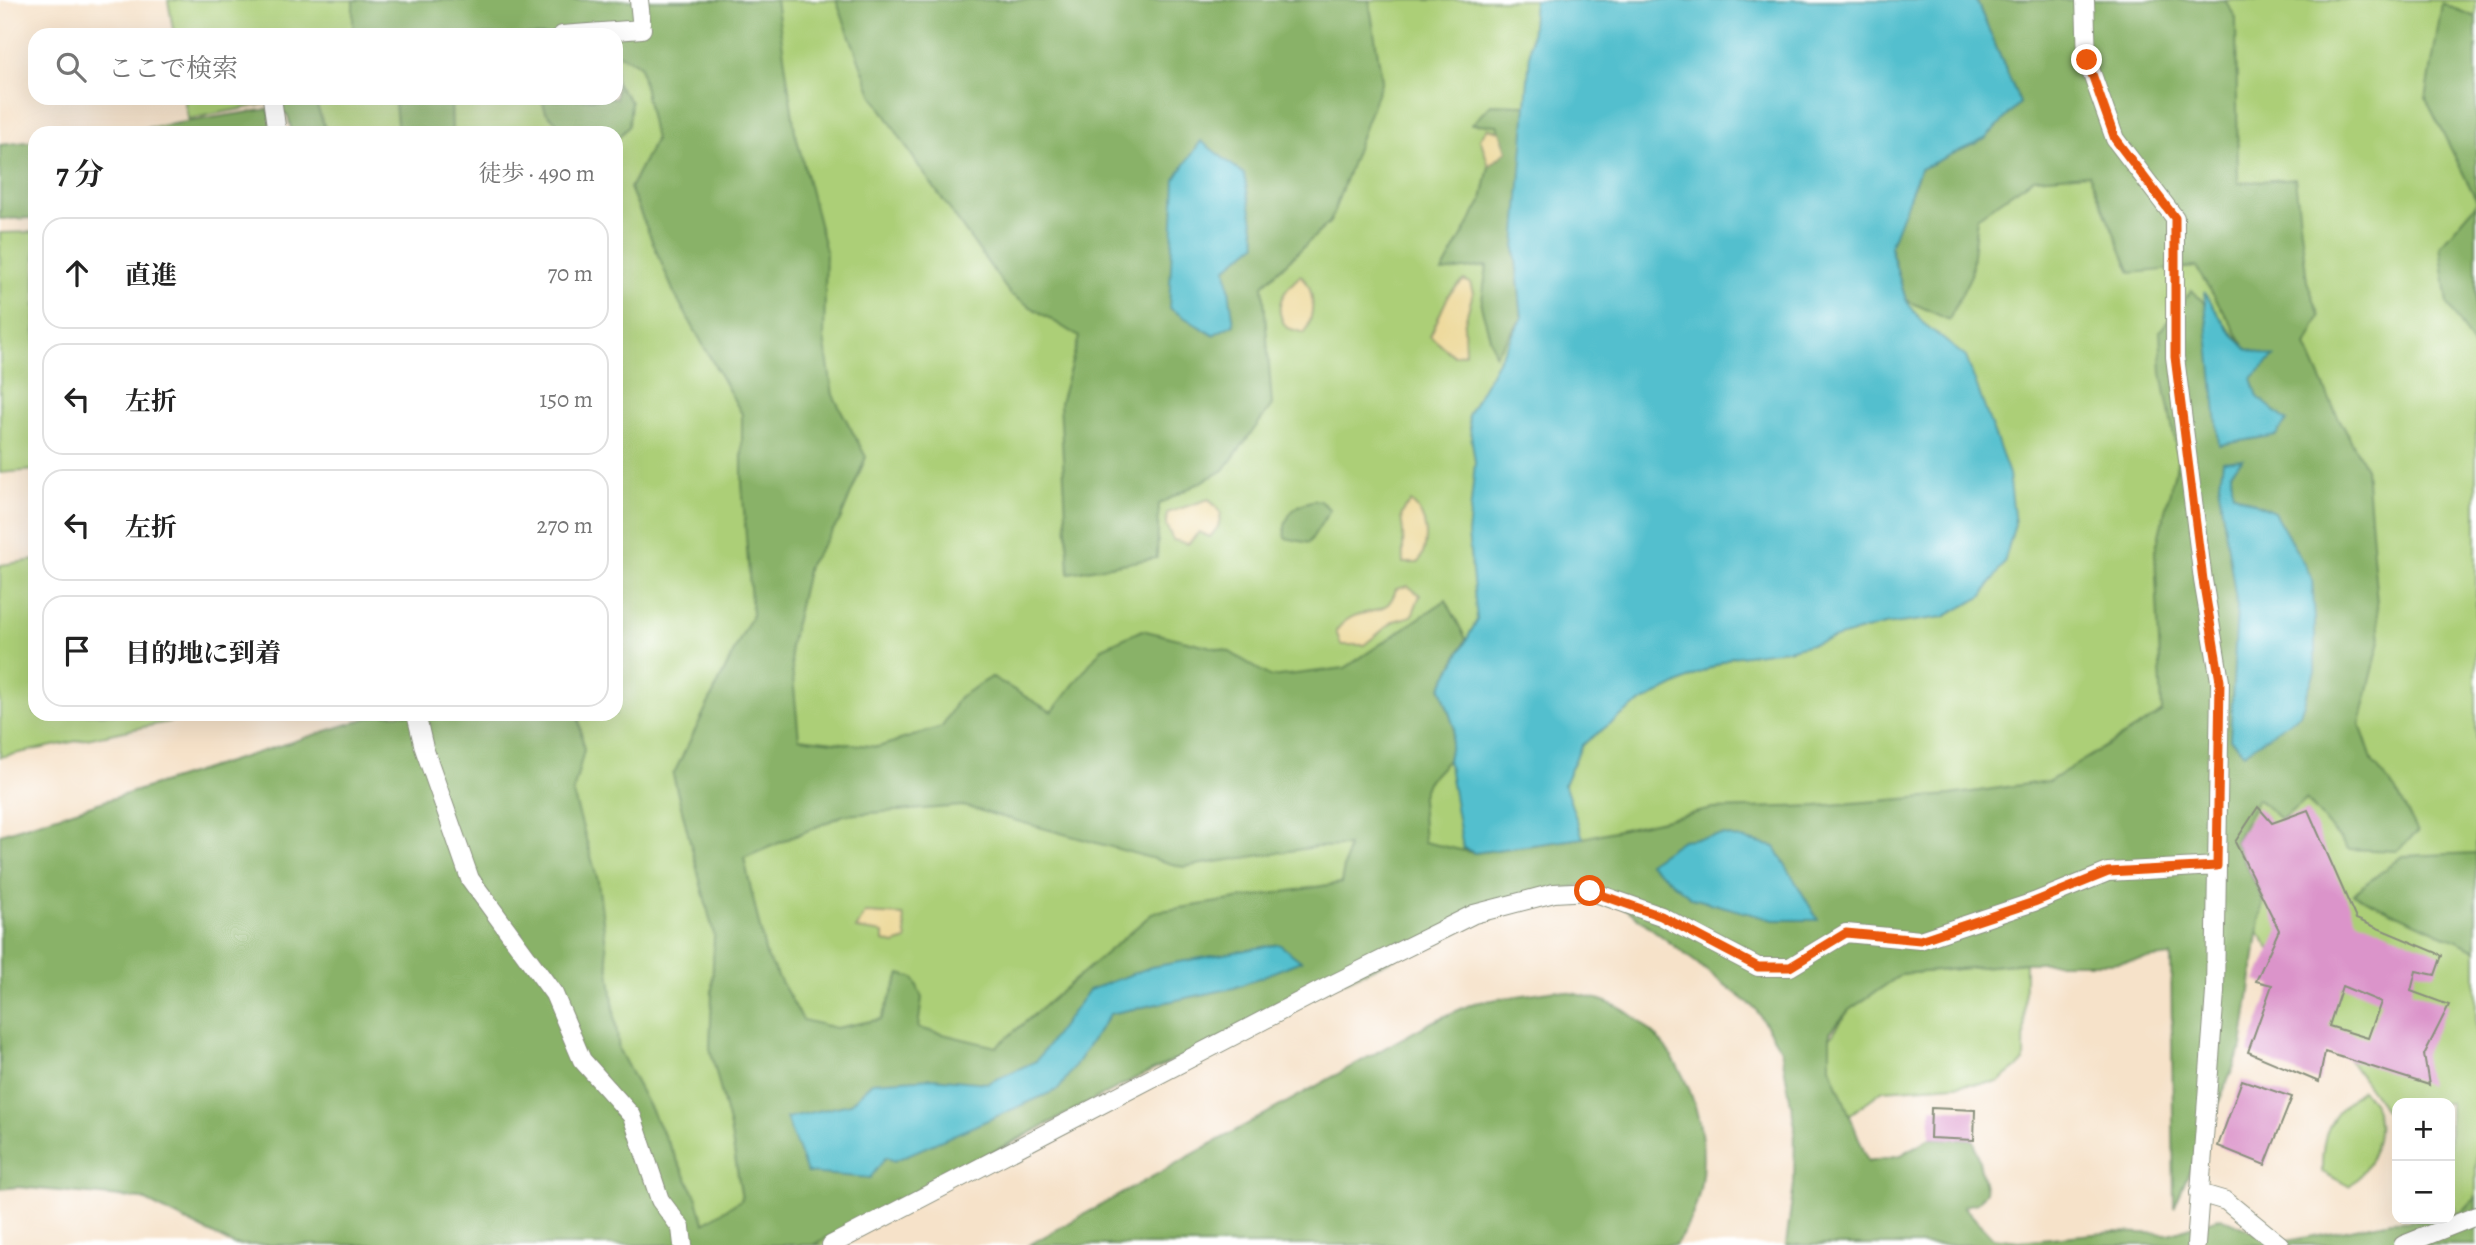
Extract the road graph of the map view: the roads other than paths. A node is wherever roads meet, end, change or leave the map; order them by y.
1 (639, 0) edge
2 (2085, 0) edge
3 (623, 30) edge
4 (273, 105) edge
5 (277, 126) edge
6 (418, 721) edge
7 (2217, 866) junction
8 (2199, 1194) junction
9 (2476, 1216) edge
10 (683, 1245) edge
11 (831, 1245) edge
12 (2196, 1245) edge
13 (2280, 1245) edge
14 (2403, 1245) edge

1 - 3 street
2 - 7 street
4 - 5 street
6 - 10 street
7 - 8 street
7 - 11 street
8 - 12 street
8 - 13 street
9 - 14 street

